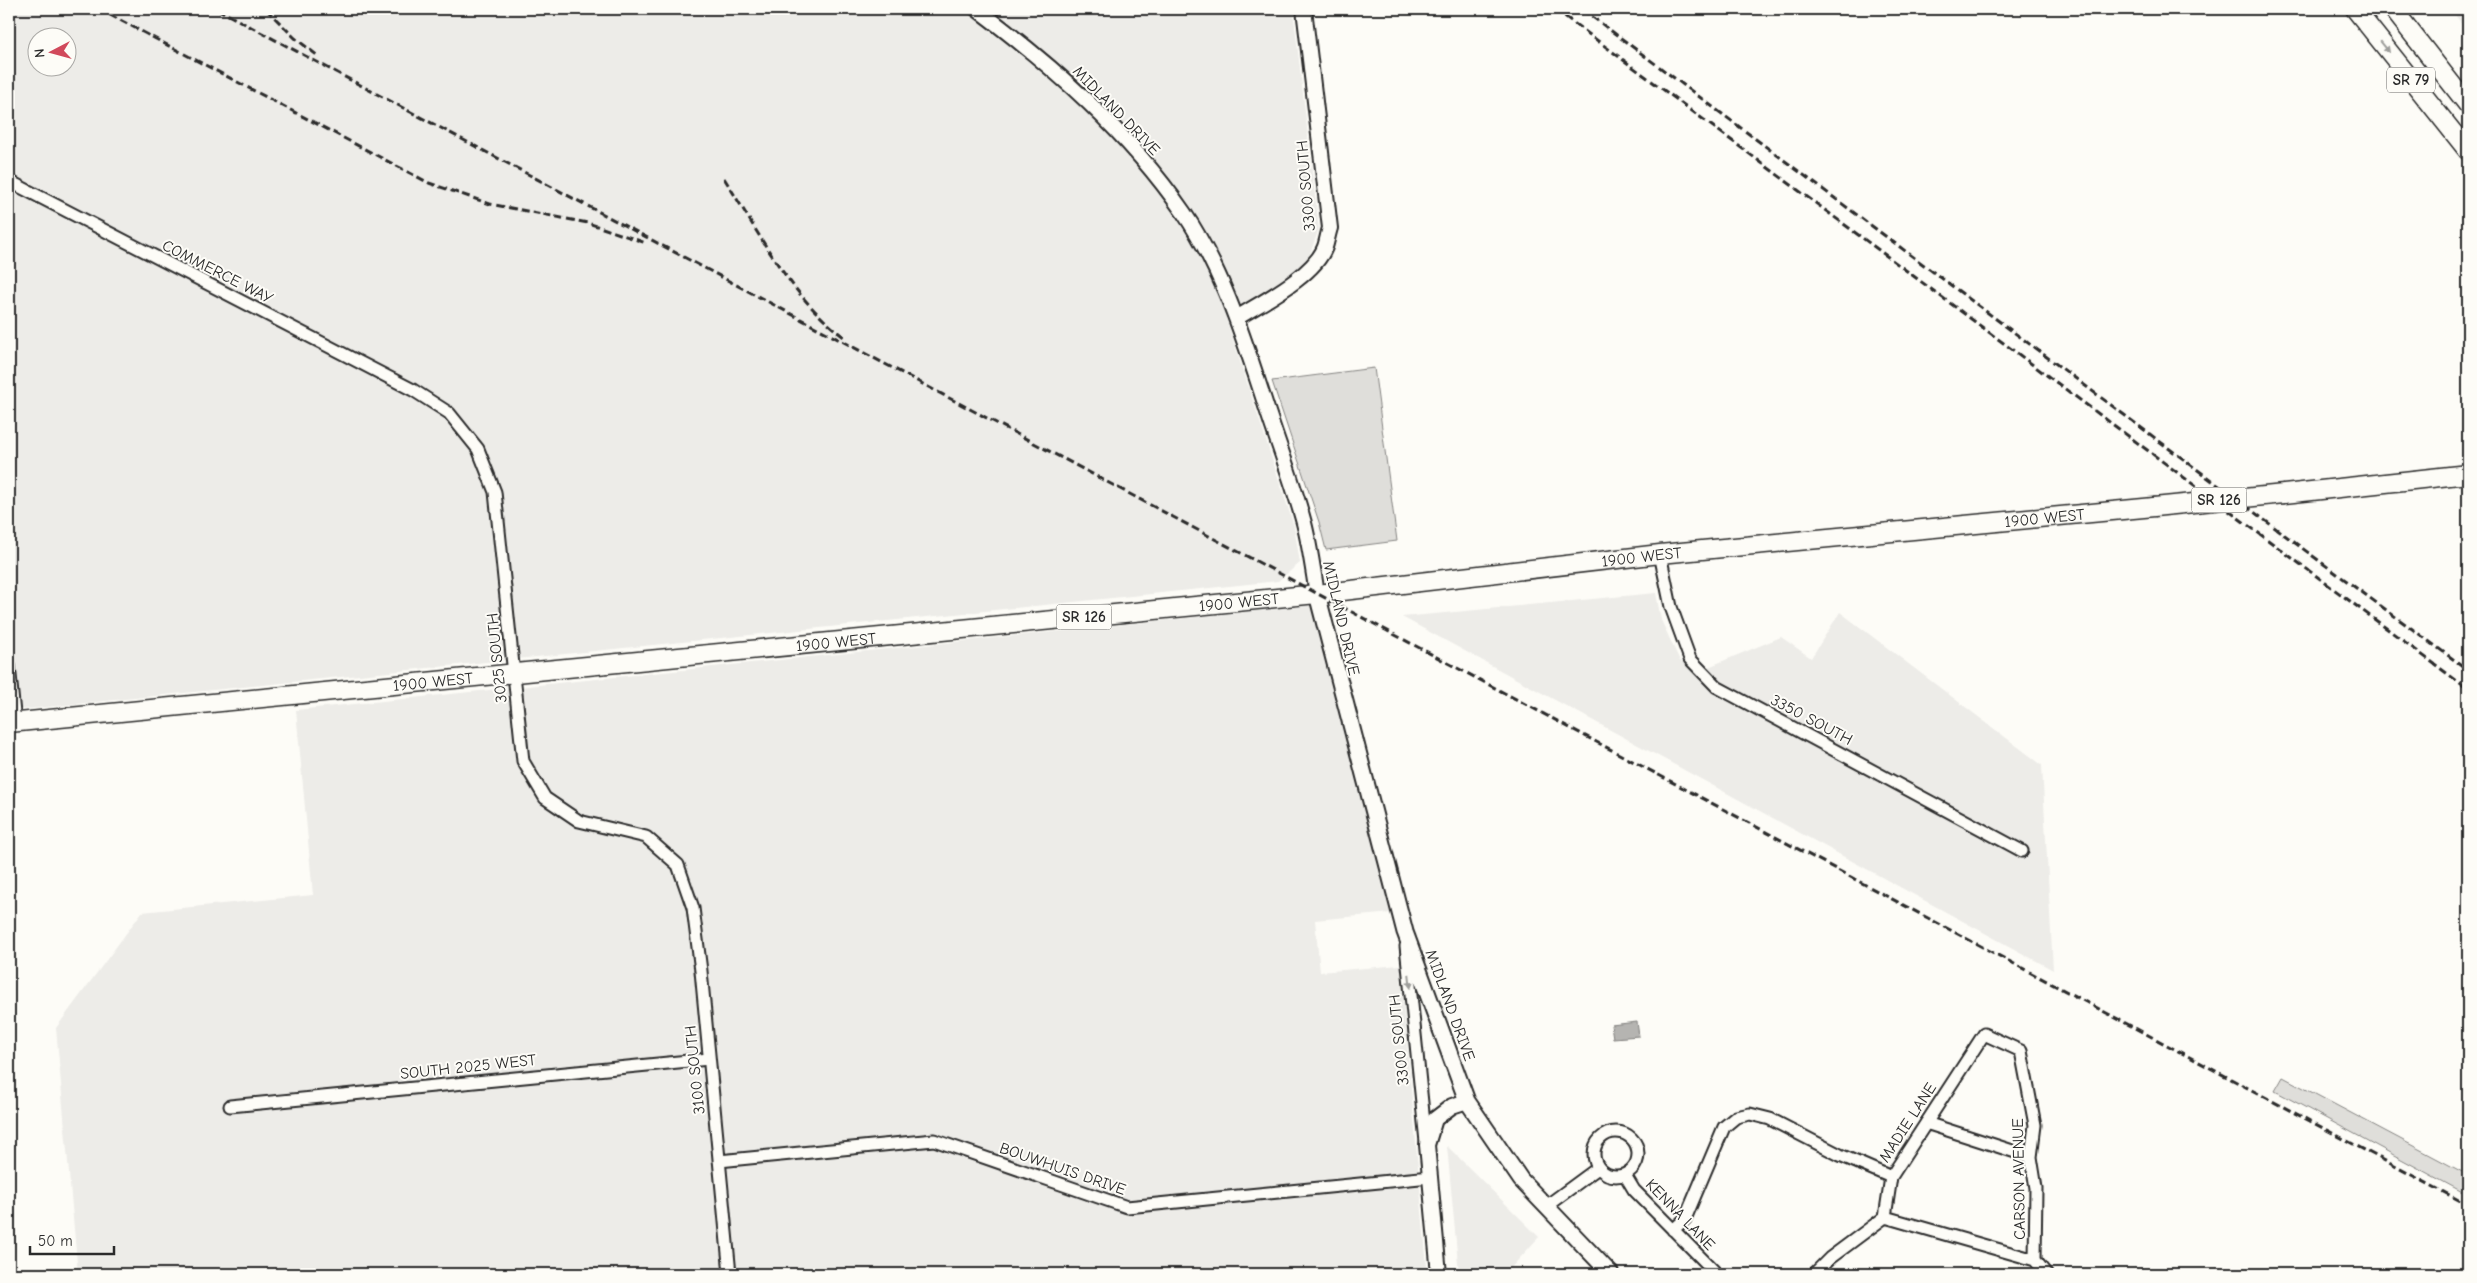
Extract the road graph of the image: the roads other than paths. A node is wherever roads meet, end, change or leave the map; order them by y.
1 (977, 9) edge
2 (1304, 9) edge
3 (2355, 9) edge
4 (2393, 9) edge
5 (2453, 84) junction
6 (2468, 100) edge
7 (2468, 105) edge
8 (2468, 151) edge
9 (9, 181) edge
10 (1237, 318) junction
11 (413, 390) joint
12 (2468, 474) edge
13 (1660, 554) junction
14 (1317, 594) junction
15 (9, 666) edge
16 (513, 673) junction
17 (12, 723) edge
18 (2022, 851) dead end
19 (678, 865) joint
20 (1405, 932) junction
21 (2021, 1051) joint
22 (709, 1059) junction
23 (1467, 1101) junction
24 (230, 1106) dead end
25 (1926, 1122) junction
26 (1427, 1145) junction
27 (2032, 1157) junction
28 (719, 1161) junction
29 (1598, 1168) junction
30 (1625, 1175) junction
31 (1891, 1177) junction
32 (1430, 1178) junction
33 (1545, 1207) junction
34 (1885, 1217) junction
35 (1674, 1230) junction
36 (2035, 1260) junction
37 (730, 1274) edge
38 (1439, 1274) edge
39 (1610, 1274) edge
40 (1717, 1274) edge
41 (1814, 1274) edge
42 (2046, 1274) edge

1 - 10 street, MIDLAND DRIVE
2 - 10 street, 3300 SOUTH
3 -> 8 main road, SR 79
4 - 5 main road, SR 79
5 - 6 main road
5 - 7 main road, SR 79
9 - 11 street, COMMERCE WAY
10 - 14 street, MIDLAND DRIVE
11 - 16 street, 3025 SOUTH
12 - 13 main road, 1900 WEST / SR 126, bridge
13 - 14 main road, 1900 WEST / SR 126
13 - 18 street, 3350 SOUTH
14 - 16 main road, 1900 WEST / SR 126
14 - 20 main road, MIDLAND DRIVE
15 - 17 street
16 - 17 main road, 1900 WEST / SR 126
16 - 19 street, 3025 SOUTH
19 - 22 street, 3100 SOUTH
20 - 23 main road, MIDLAND DRIVE
20 -> 26 street, 3300 SOUTH
21 - 25 street, MADIE LANE
21 - 27 street, CARSON AVENUE
22 - 24 street, SOUTH 2025 WEST
22 - 28 street, 3100 SOUTH
23 - 26 street, 3300 SOUTH
23 - 33 main road, MIDLAND DRIVE
25 - 27 street
25 - 31 street, MADIE LANE
26 - 32 street, 3300 SOUTH
27 - 36 street, CARSON AVENUE
28 - 32 street, BOUWHUIS DRIVE
28 - 37 street, 3100 SOUTH
29 - 30 street
29 - 30 street
29 - 33 street
30 - 35 street, KENNA LANE
31 - 34 street, MADIE LANE
31 - 35 street
32 - 38 street, 3300 SOUTH
33 - 39 main road, MIDLAND DRIVE
34 - 36 street
34 - 41 street
35 - 40 street, KENNA LANE
36 - 42 street, CARSON AVENUE

